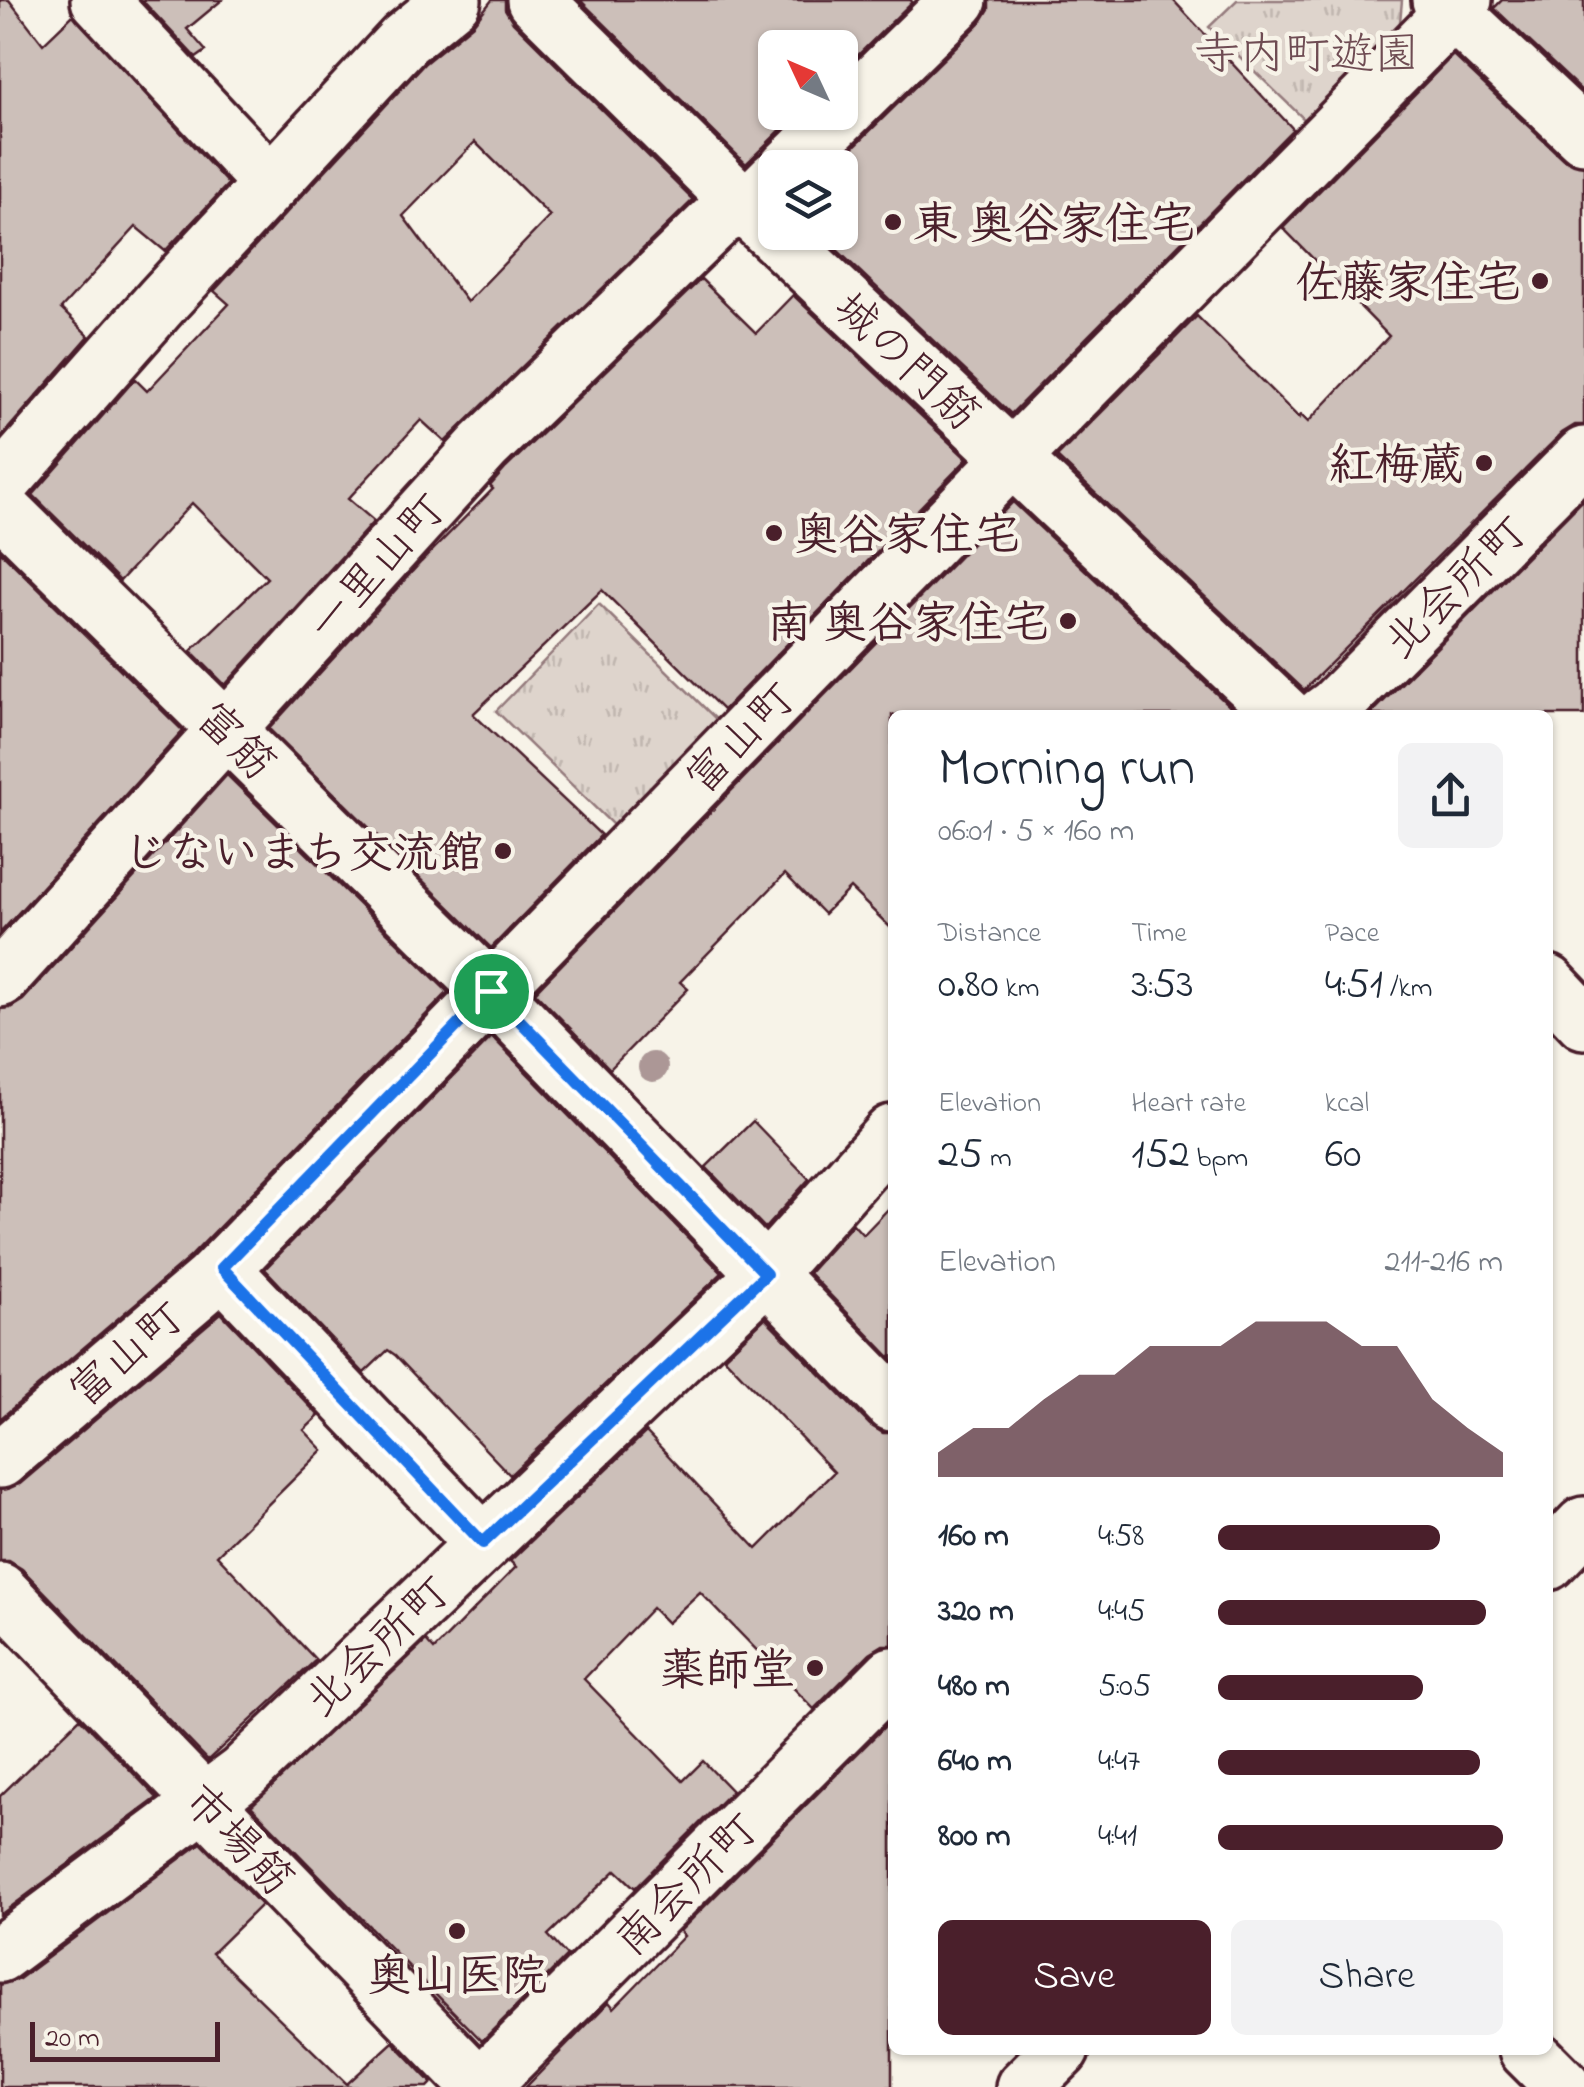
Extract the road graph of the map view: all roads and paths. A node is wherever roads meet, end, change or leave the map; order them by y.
1 (99, 0) edge
2 (452, 0) edge
3 (536, 0) edge
4 (959, 0) edge
5 (1452, 4) edge
6 (1584, 136) edge
7 (805, 150) edge
8 (271, 184) junction
9 (758, 191) edge
10 (758, 193) edge
11 (814, 250) edge
12 (1584, 455) edge
13 (1012, 458) junction
14 (0, 485) edge
15 (0, 507) edge
16 (1280, 710) edge
17 (1330, 710) edge
18 (226, 730) junction
19 (0, 979) edge
20 (491, 991) junction
21 (888, 1137) edge
22 (222, 1268) junction
23 (766, 1274) junction
24 (888, 1399) edge
25 (0, 1460) edge
26 (1584, 1525) edge
27 (483, 1543) junction
28 (1553, 1557) edge
29 (0, 1591) edge
30 (888, 1678) edge
31 (204, 1802) junction
32 (0, 1954) edge
33 (1056, 2055) edge
34 (478, 2086) edge
35 (1024, 2087) edge

1 - 8 street
2 - 8 street
3 - 9 street, 城の門筋
4 - 7 street
5 - 6 street
5 - 13 street, 富山町
8 - 14 street
10 - 18 street, 一里山町
11 - 13 street, 城の門筋
12 - 17 street, 北会所町
13 - 16 street, 城の門筋
13 - 20 street, 富山町
15 - 18 street, 富筋
18 - 19 street, 一里山町
18 - 20 street, 富筋
20 - 22 street, 富山町
20 - 23 street, 富筋
21 - 23 street, 北会所町
22 - 25 street, 富山町
22 - 27 street
23 - 24 street, 富筋
23 - 27 street, 北会所町
26 - 28 street
27 - 31 street, 北会所町
29 - 31 street, 市場筋
30 - 34 street, 南会所町
31 - 32 street, 北会所町
31 - 34 street, 市場筋
33 - 35 street

